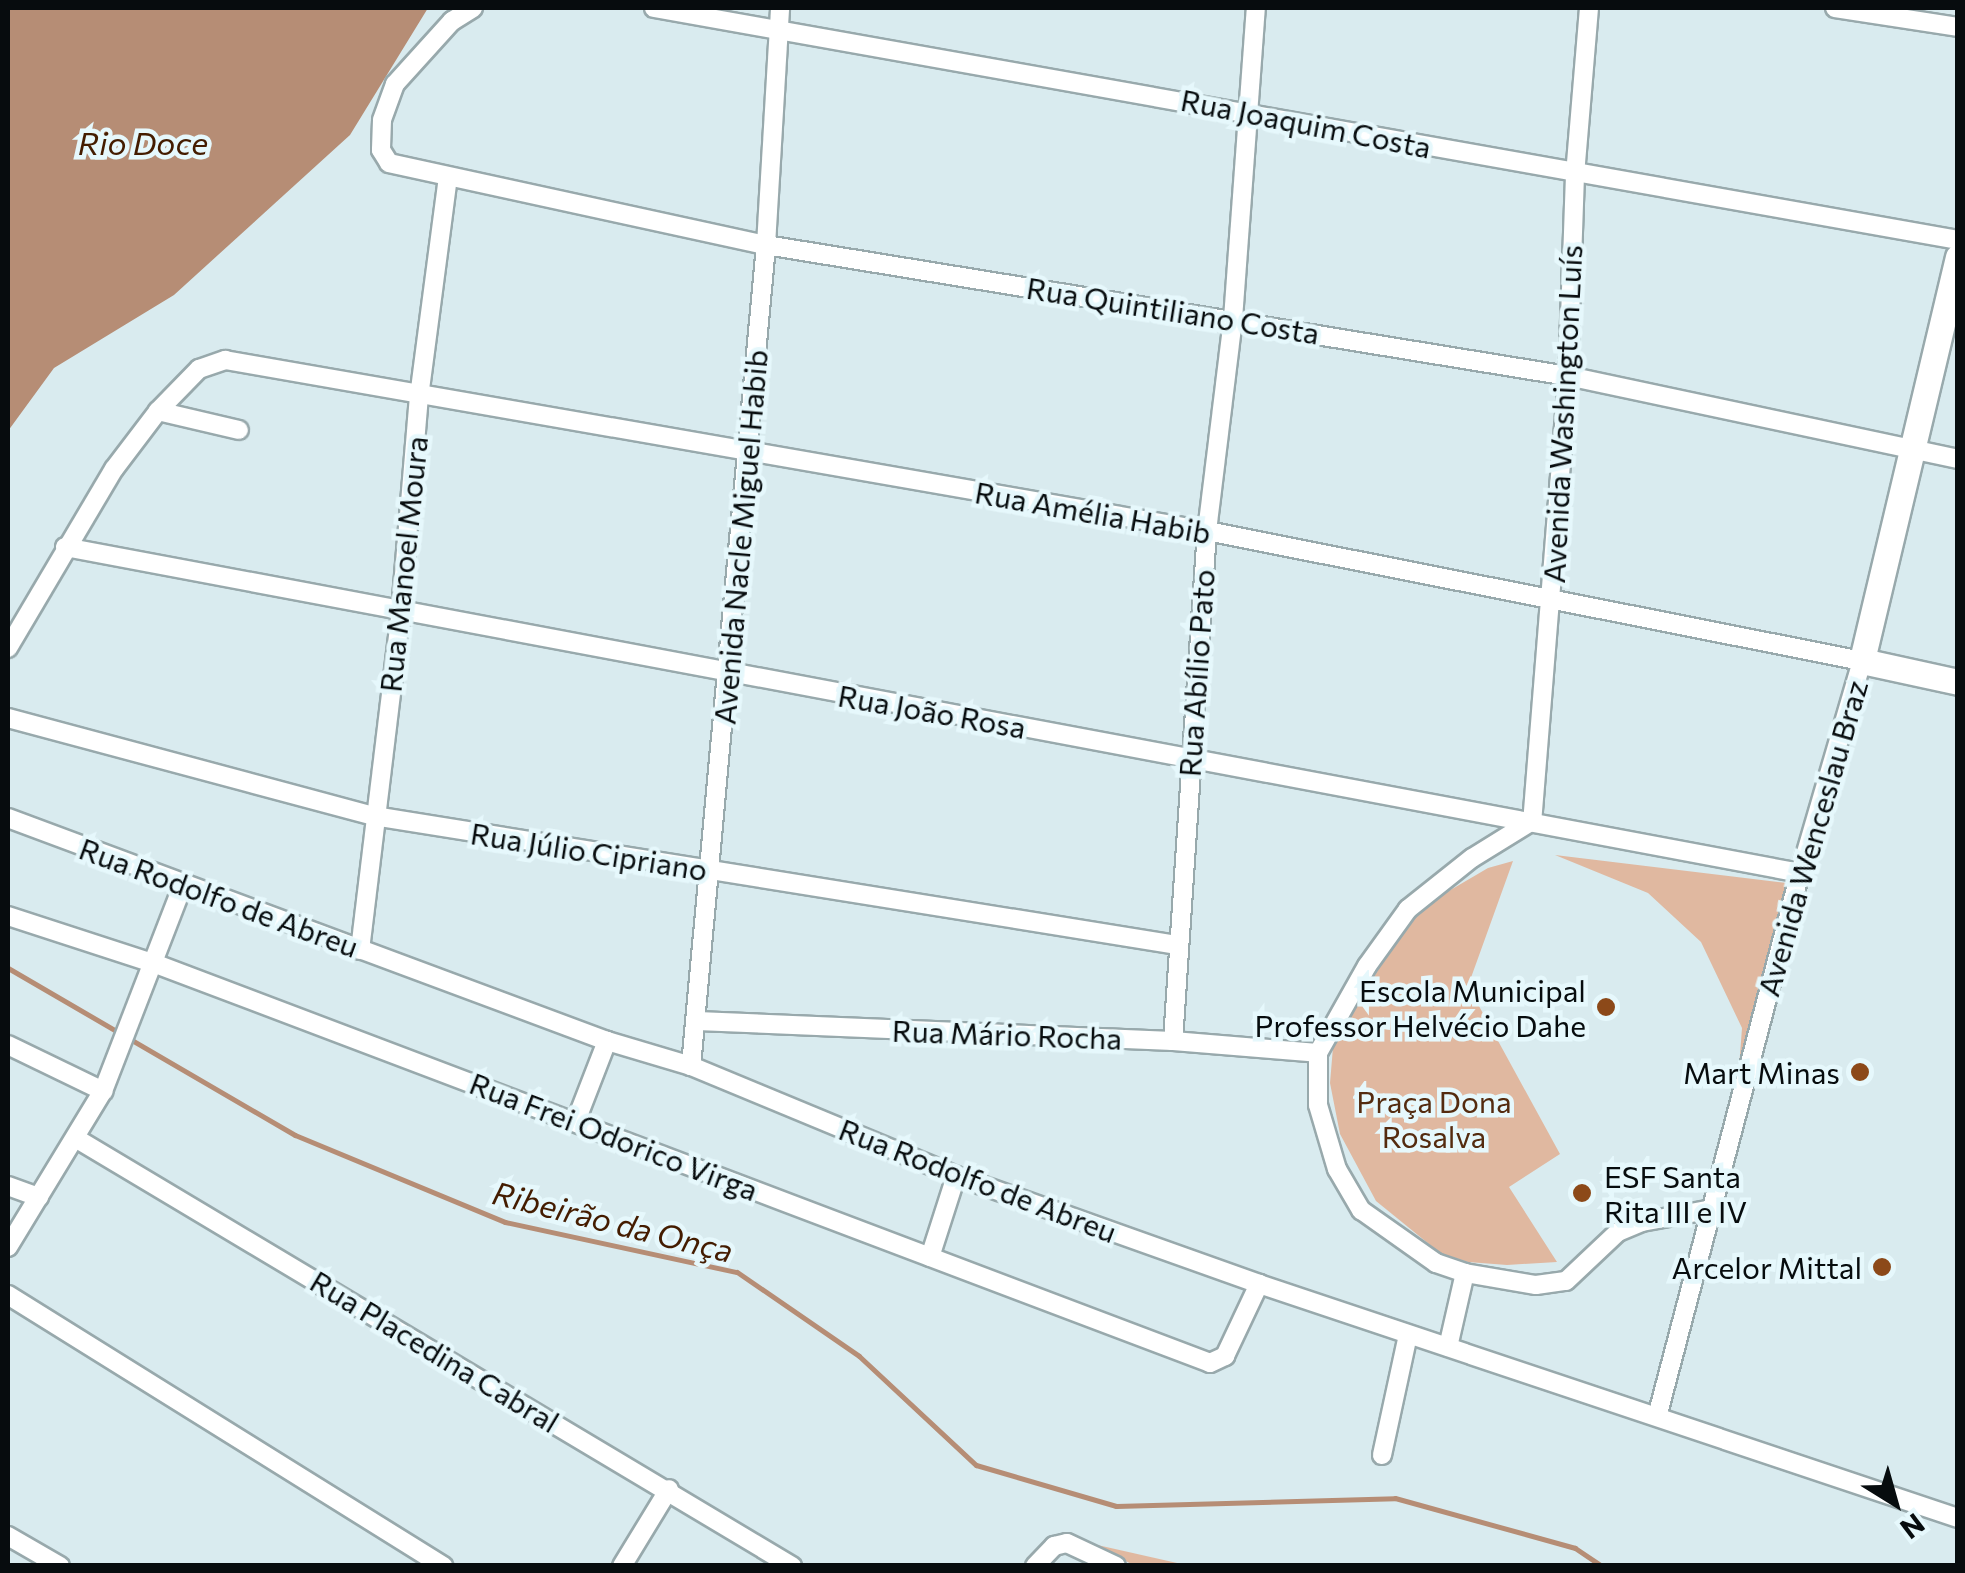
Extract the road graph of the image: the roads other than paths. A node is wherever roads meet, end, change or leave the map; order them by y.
1 (473, 8) edge
2 (654, 8) edge
3 (780, 8) edge
4 (1256, 8) edge
5 (1589, 8) edge
6 (1835, 8) edge
7 (1958, 27) edge
8 (779, 30) junction
9 (1251, 112) junction
10 (1575, 174) junction
11 (448, 178) junction
12 (1958, 240) edge
13 (766, 246) junction
14 (1958, 257) edge
15 (1234, 320) junction
16 (1568, 376) junction
17 (419, 397) junction
18 (158, 411) junction
19 (239, 430) dead end
20 (1910, 448) junction
21 (747, 454) junction
22 (1958, 459) edge
23 (1207, 531) junction
24 (65, 546) junction
25 (1551, 603) junction
26 (401, 610) junction
27 (8, 648) edge
28 (1862, 661) junction
29 (728, 674) junction
30 (1958, 682) edge
31 (8, 718) edge
32 (1190, 759) junction
33 (374, 816) junction
34 (8, 818) edge
35 (1532, 821) junction
36 (707, 870) junction
37 (1800, 873) junction
38 (183, 885) junction
39 (8, 916) edge
40 (1178, 945) junction
41 (360, 950) junction
42 (156, 964) junction
43 (697, 1021) junction
44 (607, 1041) junction
45 (1173, 1042) junction
46 (8, 1046) edge
47 (1318, 1054) junction
48 (691, 1066) junction
49 (103, 1090) junction
50 (576, 1121) junction
51 (77, 1139) junction
52 (956, 1176) junction
53 (8, 1186) edge
54 (40, 1196) junction
55 (1712, 1208) junction
56 (8, 1247) edge
57 (930, 1258) junction
58 (1465, 1273) junction
59 (1259, 1284) junction
60 (8, 1296) edge
61 (1408, 1335) junction
62 (1448, 1347) junction
63 (1657, 1417) junction
64 (1382, 1455) dead end
65 (669, 1489) junction
66 (1958, 1518) edge
67 (8, 1536) edge
68 (60, 1566) edge
69 (443, 1566) edge
70 (622, 1566) edge
71 (792, 1566) edge
72 (1036, 1566) edge
73 (1116, 1566) edge

1 - 11 street, Rua Quintiliano Costa
2 - 8 street, Rua Joaquim Costa
3 - 8 street, Avenida Nacle Miguel Habib
4 - 9 street, Rua Abílio Pato
5 - 10 street, Avenida Washington Luís
6 - 7 street
8 - 9 street, Rua Joaquim Costa
8 - 13 street, Avenida Nacle Miguel Habib
9 - 10 street, Rua Joaquim Costa
9 - 15 street, Rua Abílio Pato
10 - 12 street, Rua Joaquim Costa
10 - 16 street, Avenida Washington Luís
11 - 13 street, Rua Quintiliano Costa
11 - 17 street, Rua Manoel Moura
13 - 15 street, Rua Quintiliano Costa
13 - 21 street, Avenida Nacle Miguel Habib
14 - 20 street, Avenida Wenceslau Braz
15 - 16 street, Rua Quintiliano Costa
15 - 23 street, Rua Abílio Pato
16 - 20 street, Rua Quintiliano Costa
16 - 25 street, Avenida Washington Luís
17 - 18 street, Rua Amélia Habib
17 - 21 street, Rua Amélia Habib
17 - 26 street, Rua Manoel Moura
18 - 19 street
18 - 24 street
20 - 22 street, Rua Quintiliano Costa
20 - 28 street, Avenida Wenceslau Braz
21 - 23 street, Rua Amélia Habib
21 - 29 street, Avenida Nacle Miguel Habib
23 - 25 street, Rua Amélia Habib
23 - 32 street, Rua Abílio Pato
24 - 26 street, Rua João Rosa
24 - 27 street
25 - 28 street, Rua Amélia Habib
25 - 35 street, Avenida Washington Luís
26 - 29 street, Rua João Rosa
26 - 33 street, Rua Manoel Moura
28 - 30 street, Rua Amélia Habib
28 - 37 street, Avenida Wenceslau Braz
29 - 32 street, Rua João Rosa
29 - 36 street, Avenida Nacle Miguel Habib
31 - 33 street, Rua Júlio Cipriano
32 - 35 street, Rua João Rosa
32 - 40 street, Rua Abílio Pato
33 - 36 street, Rua Júlio Cipriano
33 - 41 street, Rua Manoel Moura
34 - 38 street, Rua Rodolfo de Abreu
35 - 37 street, Rua João Rosa
35 - 47 street
36 - 40 street, Rua Júlio Cipriano
36 - 43 street, Avenida Nacle Miguel Habib
37 - 55 street, Avenida Wenceslau Braz
38 - 41 street, Rua Rodolfo de Abreu
38 - 42 street
39 - 42 street, Rua Frei Odorico Virga
40 - 45 street, Rua Abílio Pato
41 - 44 street, Rua Rodolfo de Abreu
42 - 49 street
42 - 50 street, Rua Frei Odorico Virga
43 - 45 street, Rua Mário Rocha
43 - 48 street, Avenida Nacle Miguel Habib
44 - 48 street, Rua Rodolfo de Abreu
44 - 50 street
45 - 47 street, Rua Mário Rocha
46 - 49 street
47 - 58 street
48 - 52 street, Rua Rodolfo de Abreu
49 - 51 street
50 - 57 street, Rua Frei Odorico Virga
51 - 54 street
51 - 65 street, Rua Placedina Cabral
52 - 57 street
52 - 59 street, Rua Rodolfo de Abreu
53 - 54 street
54 - 56 street
55 - 58 street
55 - 63 street, Avenida Wenceslau Braz
57 - 59 street, Rua Frei Odorico Virga
58 - 62 street
59 - 61 street, Rua Rodolfo de Abreu
60 - 69 street
61 - 62 street, Rua Rodolfo de Abreu
61 - 64 street
62 - 63 street, Rua Rodolfo de Abreu
63 - 66 street, Rua Rodolfo de Abreu
65 - 70 street
65 - 71 street, Rua Placedina Cabral
67 - 68 street
72 - 73 street

